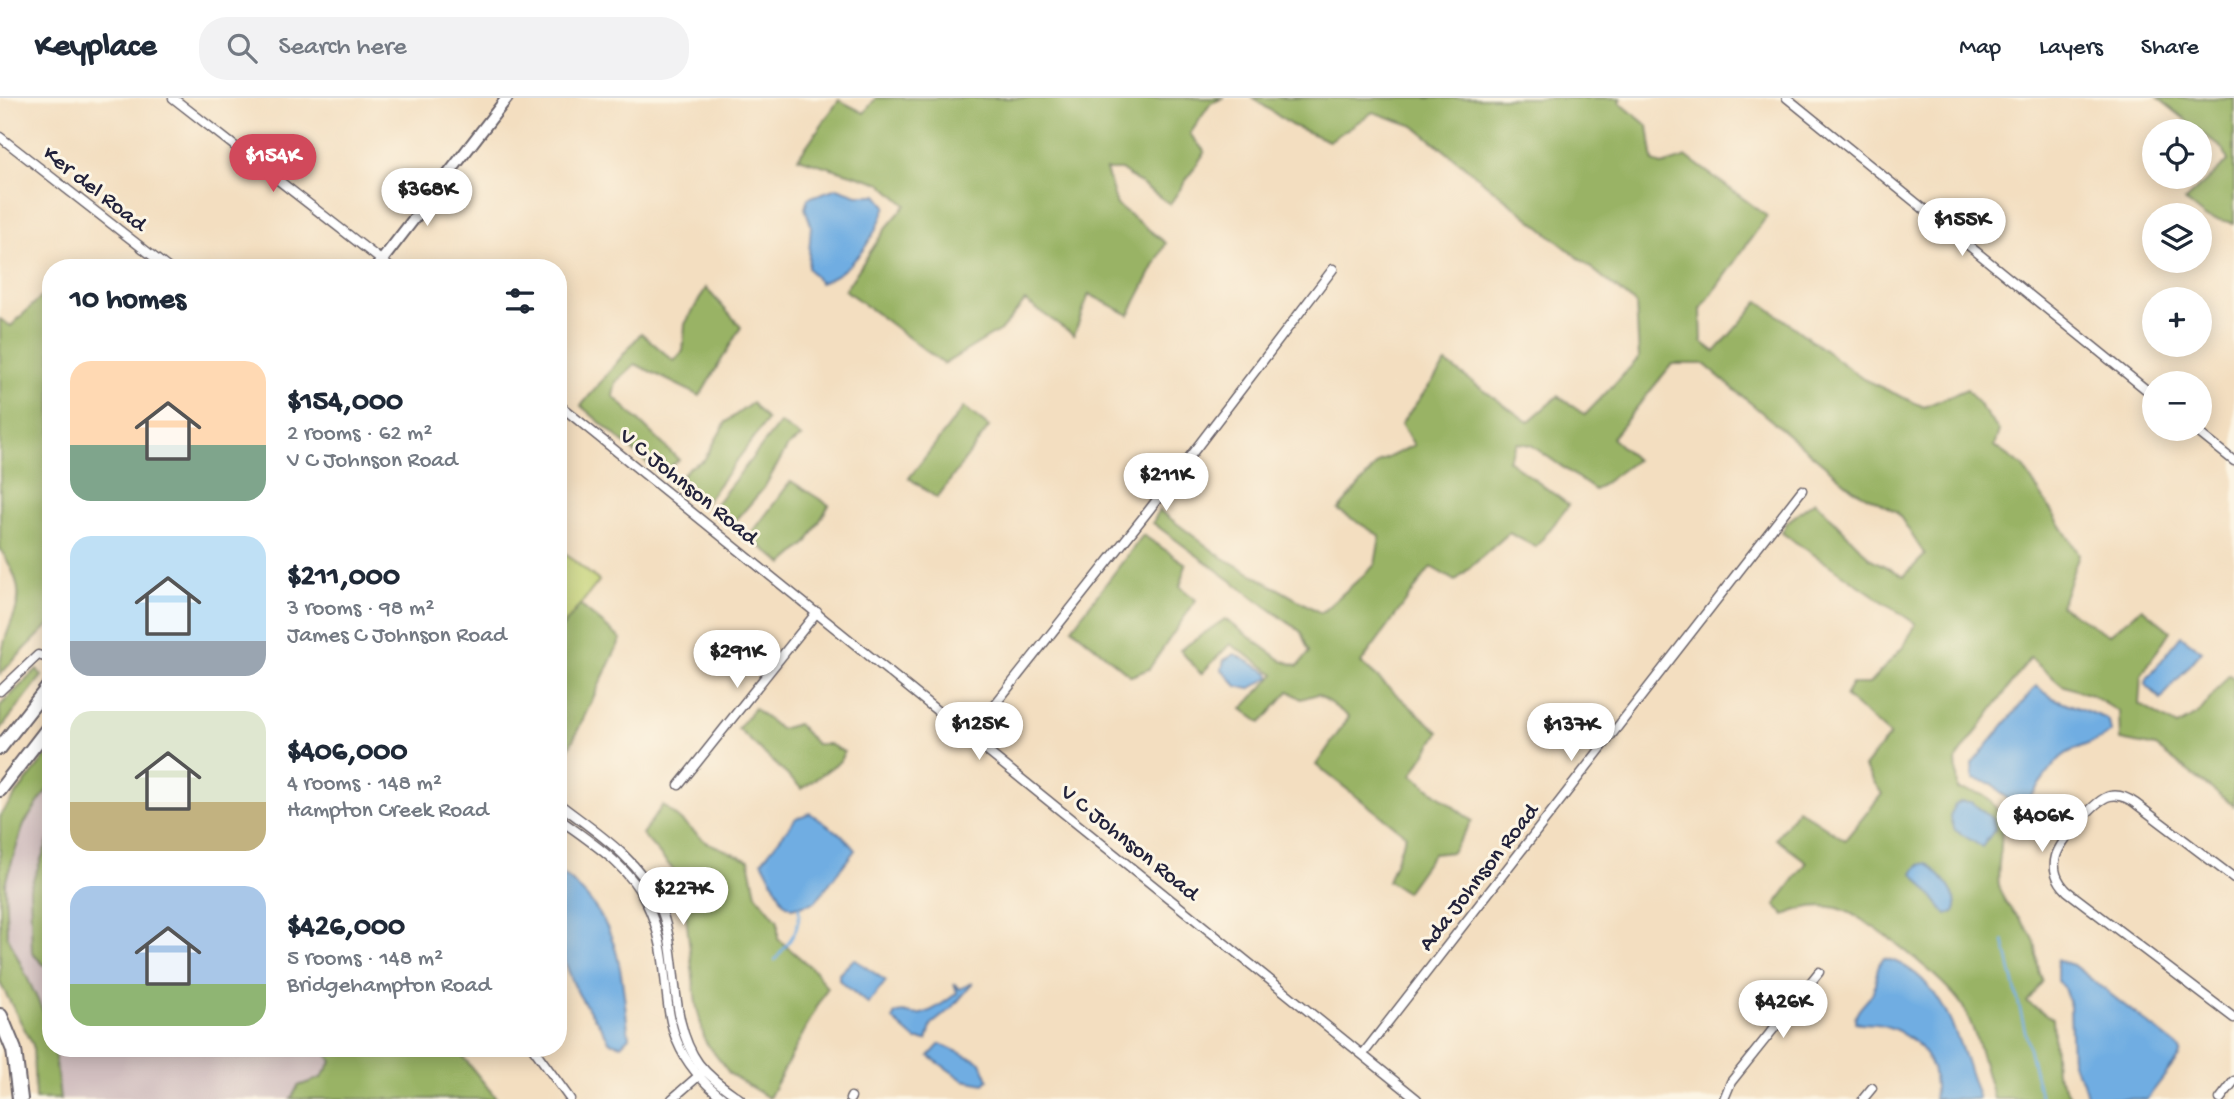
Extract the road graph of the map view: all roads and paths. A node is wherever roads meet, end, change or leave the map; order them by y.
1 (173, 98) edge
2 (507, 98) edge
3 (1787, 98) edge
4 (0, 137) edge
5 (156, 259) edge
6 (375, 259) edge
7 (387, 259) edge
8 (1333, 269) dead end
9 (2142, 386) edge
10 (567, 411) edge
11 (2209, 441) edge
12 (2234, 461) edge
13 (1802, 490) dead end
14 (817, 612) junction
15 (42, 655) edge
16 (0, 691) edge
17 (42, 694) edge
18 (42, 736) edge
19 (970, 736) junction
20 (0, 748) edge
21 (679, 785) dead end
22 (0, 790) edge
23 (567, 810) edge
24 (567, 825) edge
25 (2234, 878) edge
26 (1819, 972) dead end
27 (0, 1016) edge
28 (2234, 1018) edge
29 (1363, 1054) junction
30 (540, 1057) edge
31 (702, 1073) junction
32 (2234, 1081) edge
33 (1872, 1088) dead end
34 (20, 1099) edge
35 (570, 1099) edge
36 (672, 1099) edge
37 (724, 1099) edge
38 (740, 1099) edge
39 (1417, 1099) edge
40 (1724, 1099) edge
41 (1863, 1099) edge
42 (2220, 1099) edge

1 - 6 street
2 - 7 main road
3 - 9 street
4 - 5 street, Ker del Road
8 - 19 street
10 - 14 street, V C Johnson Road
11 - 12 street
13 - 29 street, Ada Johnson Road
14 - 19 street, V C Johnson Road
14 - 21 street
15 - 16 street
17 - 20 main road
18 - 22 main road
19 - 29 street, V C Johnson Road
23 - 31 street
24 - 31 street
25 - 28 street
26 - 40 street
27 - 34 highway
29 - 39 street, V C Johnson Road
30 - 35 street
31 - 36 street
31 - 37 street
31 - 38 street
32 - 42 street
33 - 41 street

